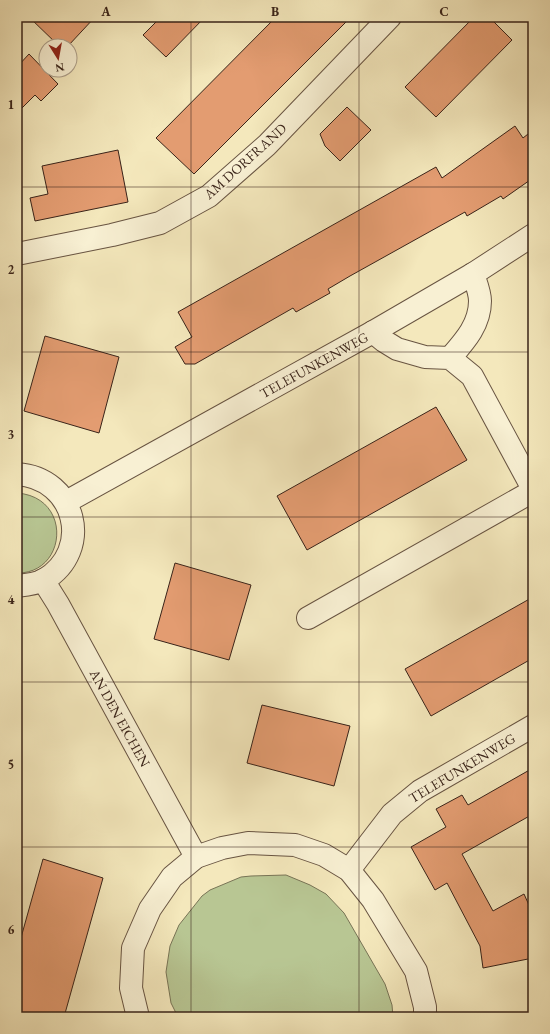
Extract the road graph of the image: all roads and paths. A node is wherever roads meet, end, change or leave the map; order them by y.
1 (390, 17) edge
2 (533, 235) edge
3 (17, 254) edge
4 (473, 274) junction
5 (373, 332) junction
6 (450, 358) junction
7 (17, 474) edge
8 (533, 490) edge
9 (66, 502) junction
10 (43, 580) junction
11 (17, 586) edge
12 (308, 618) dead end
13 (533, 726) edge
14 (196, 857) junction
15 (349, 870) junction
16 (138, 1017) edge
17 (425, 1017) edge

1 - 3 street, AM DORFRAND
2 - 4 street
4 - 5 street
4 - 6 street
5 - 6 street, TELEFUNKENWEG
5 - 9 street, TELEFUNKENWEG
6 - 8 street
7 - 9 street
8 - 12 street
9 - 10 street
10 - 11 street
10 - 14 street, AN DEN EICHEN
13 - 15 street, TELEFUNKENWEG
14 - 15 street
14 - 16 street
15 - 17 street

